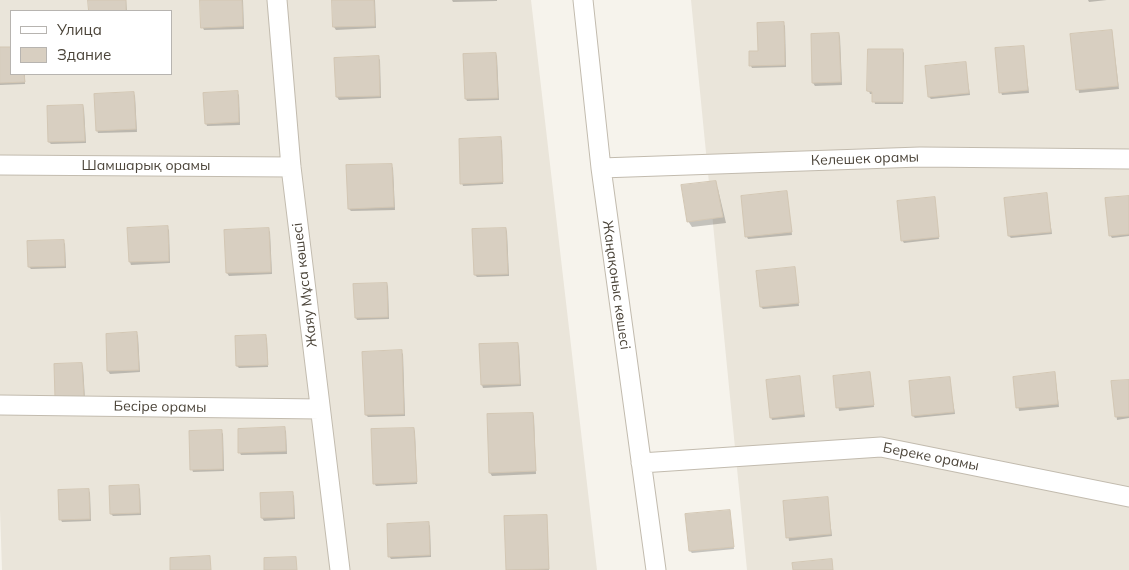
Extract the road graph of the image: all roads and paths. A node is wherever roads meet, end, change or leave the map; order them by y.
1 (277, 0) edge
2 (583, 0) edge
3 (1129, 159) edge
4 (0, 165) edge
5 (291, 166) junction
6 (600, 168) junction
7 (0, 405) edge
8 (320, 409) junction
9 (640, 462) junction
10 (1129, 496) edge
11 (340, 570) edge
12 (656, 570) edge

1 - 5 street, Жаяу Мұса көшесі
2 - 6 street, Жаңақоныс көшесі
3 - 6 street, Келешек орамы
4 - 5 street, Шамшарық орамы
5 - 8 street, Жаяу Мұса көшесі
6 - 9 street, Жаңақоныс көшесі
7 - 8 street, Бесіре орамы
8 - 11 street, Жаяу Мұса көшесі
9 - 10 street, Береке орамы
9 - 12 street, Жаңақоныс көшесі

